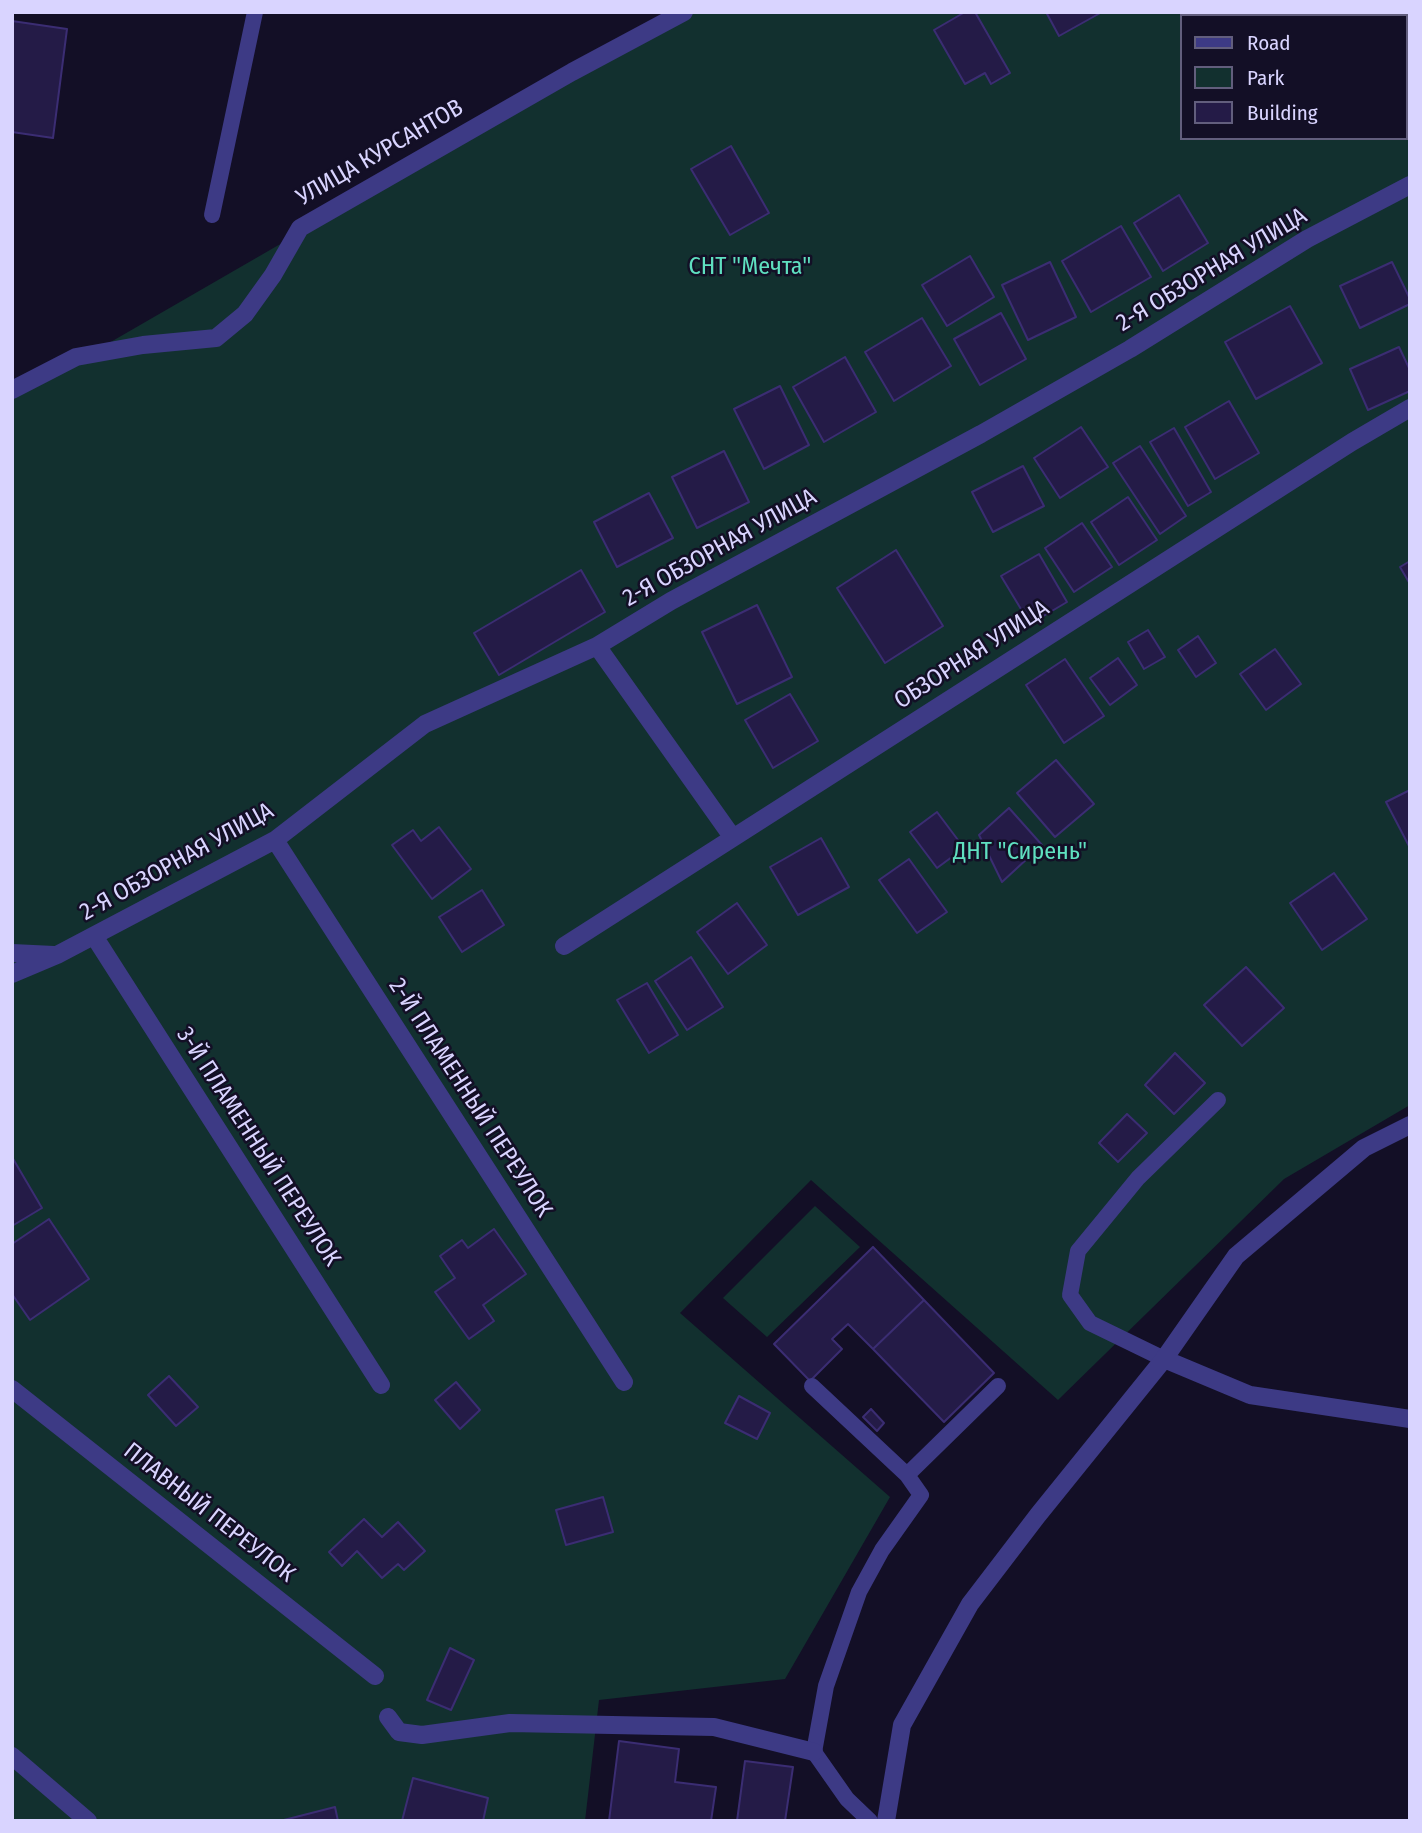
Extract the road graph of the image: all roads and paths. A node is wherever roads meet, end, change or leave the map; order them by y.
1 (255, 12) edge
2 (684, 12) edge
3 (1410, 185) edge
4 (212, 215) dead end
5 (12, 390) edge
6 (1410, 408) edge
7 (597, 646) junction
8 (733, 838) junction
9 (275, 840) junction
10 (94, 936) junction
11 (564, 946) dead end
12 (12, 953) edge
13 (57, 955) junction
14 (12, 974) edge
15 (1218, 1100) dead end
16 (1410, 1125) edge
17 (1164, 1359) junction
18 (624, 1382) dead end
19 (381, 1385) dead end
20 (813, 1386) dead end
21 (998, 1386) dead end
22 (12, 1389) edge
23 (1410, 1419) edge
24 (907, 1475) junction
25 (375, 1676) dead end
26 (388, 1717) dead end
27 (814, 1752) junction
28 (12, 1756) edge
29 (88, 1821) edge
30 (870, 1821) edge
31 (886, 1821) edge

1 - 4 lane
2 - 5 street, УЛИЦА КУРСАНТОВ
3 - 7 street, 2-Я ОБЗОРНАЯ УЛИЦА
6 - 8 street, ОБЗОРНАЯ УЛИЦА
7 - 8 street
7 - 9 street, 2-Я ОБЗОРНАЯ УЛИЦА
8 - 11 street, ОБЗОРНАЯ УЛИЦА
9 - 10 street, 2-Я ОБЗОРНАЯ УЛИЦА
9 - 18 street, 2-Й ПЛАМЕННЫЙ ПЕРЕУЛОК
10 - 13 street, 2-Я ОБЗОРНАЯ УЛИЦА
10 - 19 street, 3-Й ПЛАМЕННЫЙ ПЕРЕУЛОК
12 - 13 street
13 - 14 street, 2-Я ОБЗОРНАЯ УЛИЦА
15 - 17 lane
16 - 17 street
17 - 23 street
17 - 31 street
20 - 24 lane
21 - 24 lane
22 - 25 street, ПЛАВНЫЙ ПЕРЕУЛОК
24 - 27 lane
26 - 27 street
27 - 30 lane
28 - 29 street

